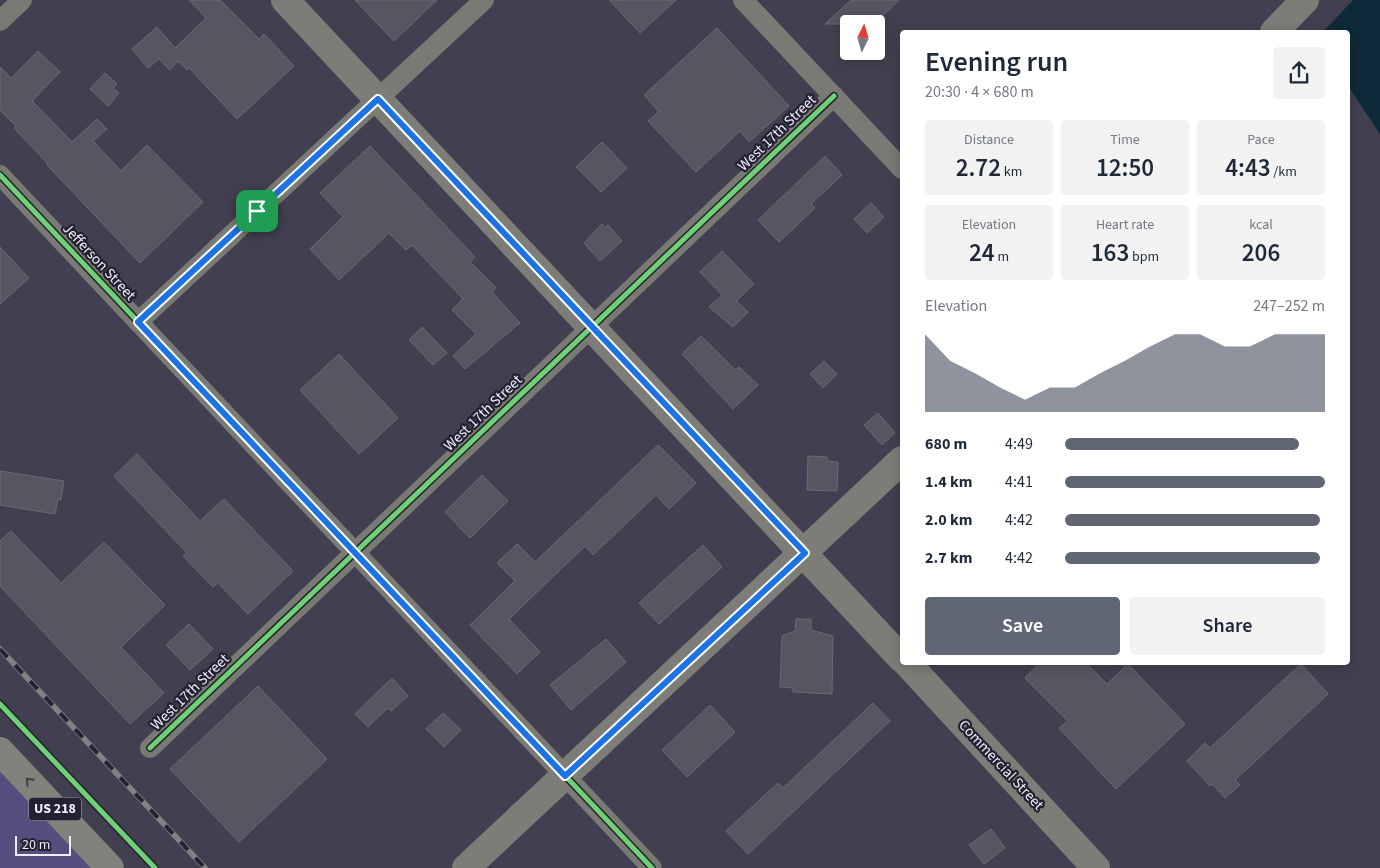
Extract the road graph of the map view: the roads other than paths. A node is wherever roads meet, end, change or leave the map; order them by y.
1 (22, 0) edge
2 (285, 0) edge
3 (484, 0) edge
4 (743, 0) edge
5 (1304, 0) edge
6 (0, 21) edge
7 (1276, 30) edge
8 (834, 96) junction
9 (378, 99) junction
10 (900, 167) edge
11 (0, 175) edge
12 (138, 322) junction
13 (592, 327) junction
14 (900, 462) edge
15 (355, 552) junction
16 (805, 553) junction
17 (900, 657) edge
18 (909, 665) edge
19 (150, 748) dead end
20 (0, 750) edge
21 (565, 776) junction
22 (110, 868) edge
23 (466, 868) edge
24 (652, 868) edge
25 (1096, 868) edge

1 - 6 street
2 - 9 street
3 - 9 street
4 - 8 street
5 - 7 street
8 - 10 street
8 - 13 street, West 17th Street
9 - 12 street
9 - 13 street
11 - 12 street, Jefferson Street
12 - 15 street, Jefferson Street
13 - 15 street, West 17th Street
13 - 16 street
14 - 16 street
15 - 19 street, West 17th Street
15 - 21 street, Jefferson Street
16 - 17 street
16 - 21 street
18 - 25 street, Commercial Street
22 -> 20 highway, US 218
21 - 23 street
21 - 24 street, Jefferson Street

